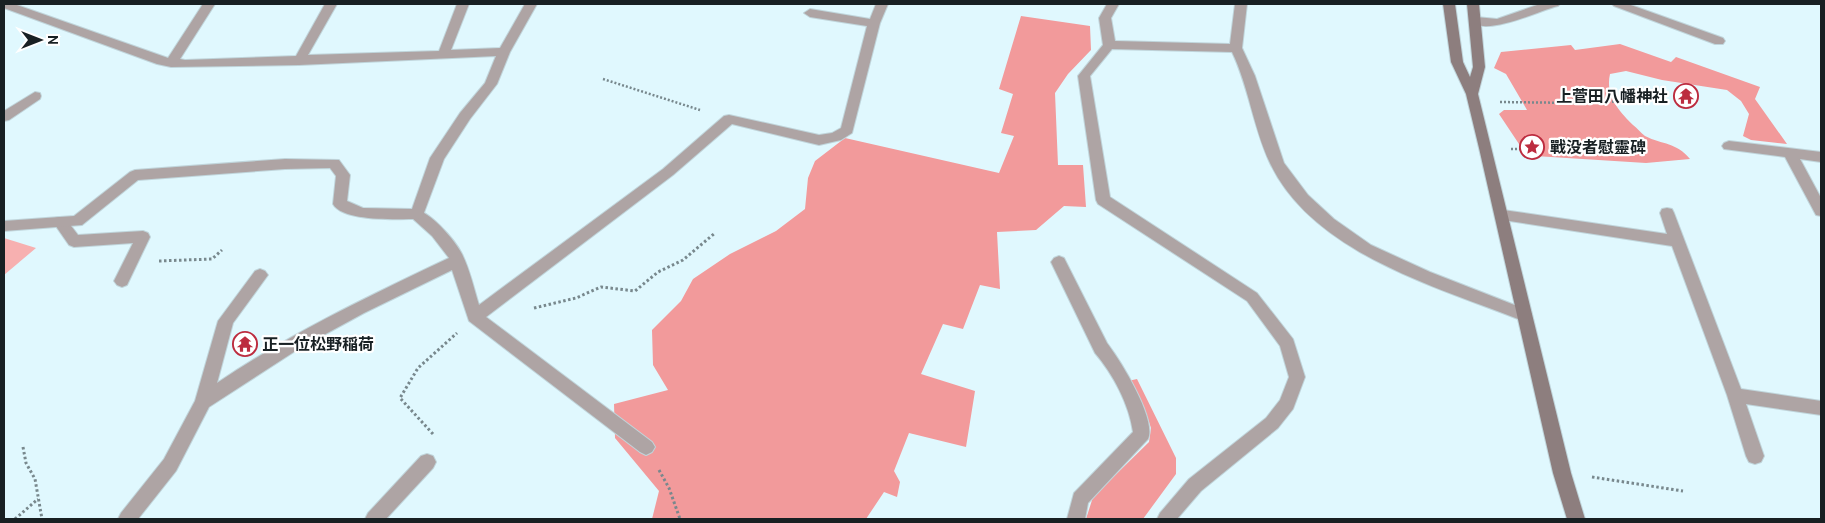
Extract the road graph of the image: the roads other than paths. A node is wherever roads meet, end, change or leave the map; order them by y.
1 (4, 4) edge
2 (209, 4) edge
3 (331, 4) edge
4 (463, 4) edge
5 (531, 4) edge
6 (882, 4) edge
7 (1112, 4) edge
8 (1241, 4) edge
9 (1450, 4) edge
10 (1473, 4) edge
11 (1554, 4) edge
12 (1618, 4) edge
13 (810, 13) dead end
14 (1476, 21) junction
15 (874, 23) junction
16 (1719, 41) dead end
17 (1109, 45) junction
18 (1236, 48) junction
19 (504, 52) junction
20 (442, 56) junction
21 (299, 61) junction
22 (171, 63) junction
23 (1472, 94) junction
24 (35, 96) dead end
25 (4, 117) edge
26 (1729, 146) dead end
27 (1790, 154) junction
28 (1821, 157) edge
29 (1821, 212) edge
30 (417, 214) junction
31 (1503, 214) junction
32 (1667, 214) dead end
33 (60, 222) junction
34 (4, 226) edge
35 (1678, 241) junction
36 (457, 261) junction
37 (1059, 262) dead end
38 (260, 275) dead end
39 (122, 281) dead end
40 (1524, 315) junction
41 (475, 318) junction
42 (1735, 395) junction
43 (203, 402) junction
44 (1821, 408) edge
45 (646, 448) road end
46 (1755, 456) dead end
47 (427, 462) dead end
48 (127, 519) edge
49 (374, 519) edge
50 (1076, 519) edge
51 (1166, 519) edge
52 (1576, 519) edge

1 - 22 street
2 - 22 street
3 - 21 street
4 - 20 street
5 - 19 street
6 - 15 street
7 - 17 street
8 - 18 street
9 - 23 street
10 - 14 street
11 - 14 street
12 - 16 street
13 - 15 street
14 - 23 street
15 - 41 street
17 - 18 street
17 - 51 street
18 - 40 street
19 - 20 street
19 - 30 street
20 - 21 street
21 - 22 street
23 - 31 street
24 - 25 street
26 - 27 street
27 - 28 street
27 - 29 street
30 - 33 street
30 - 36 street
31 - 35 street
31 - 40 street
32 - 35 street
33 - 34 street
33 - 39 street
35 - 42 street
36 - 41 street
36 - 43 street
37 - 50 street
38 - 43 street
40 - 52 street
41 - 45 street
42 - 44 street
42 - 46 street
43 - 48 street
47 - 49 street

